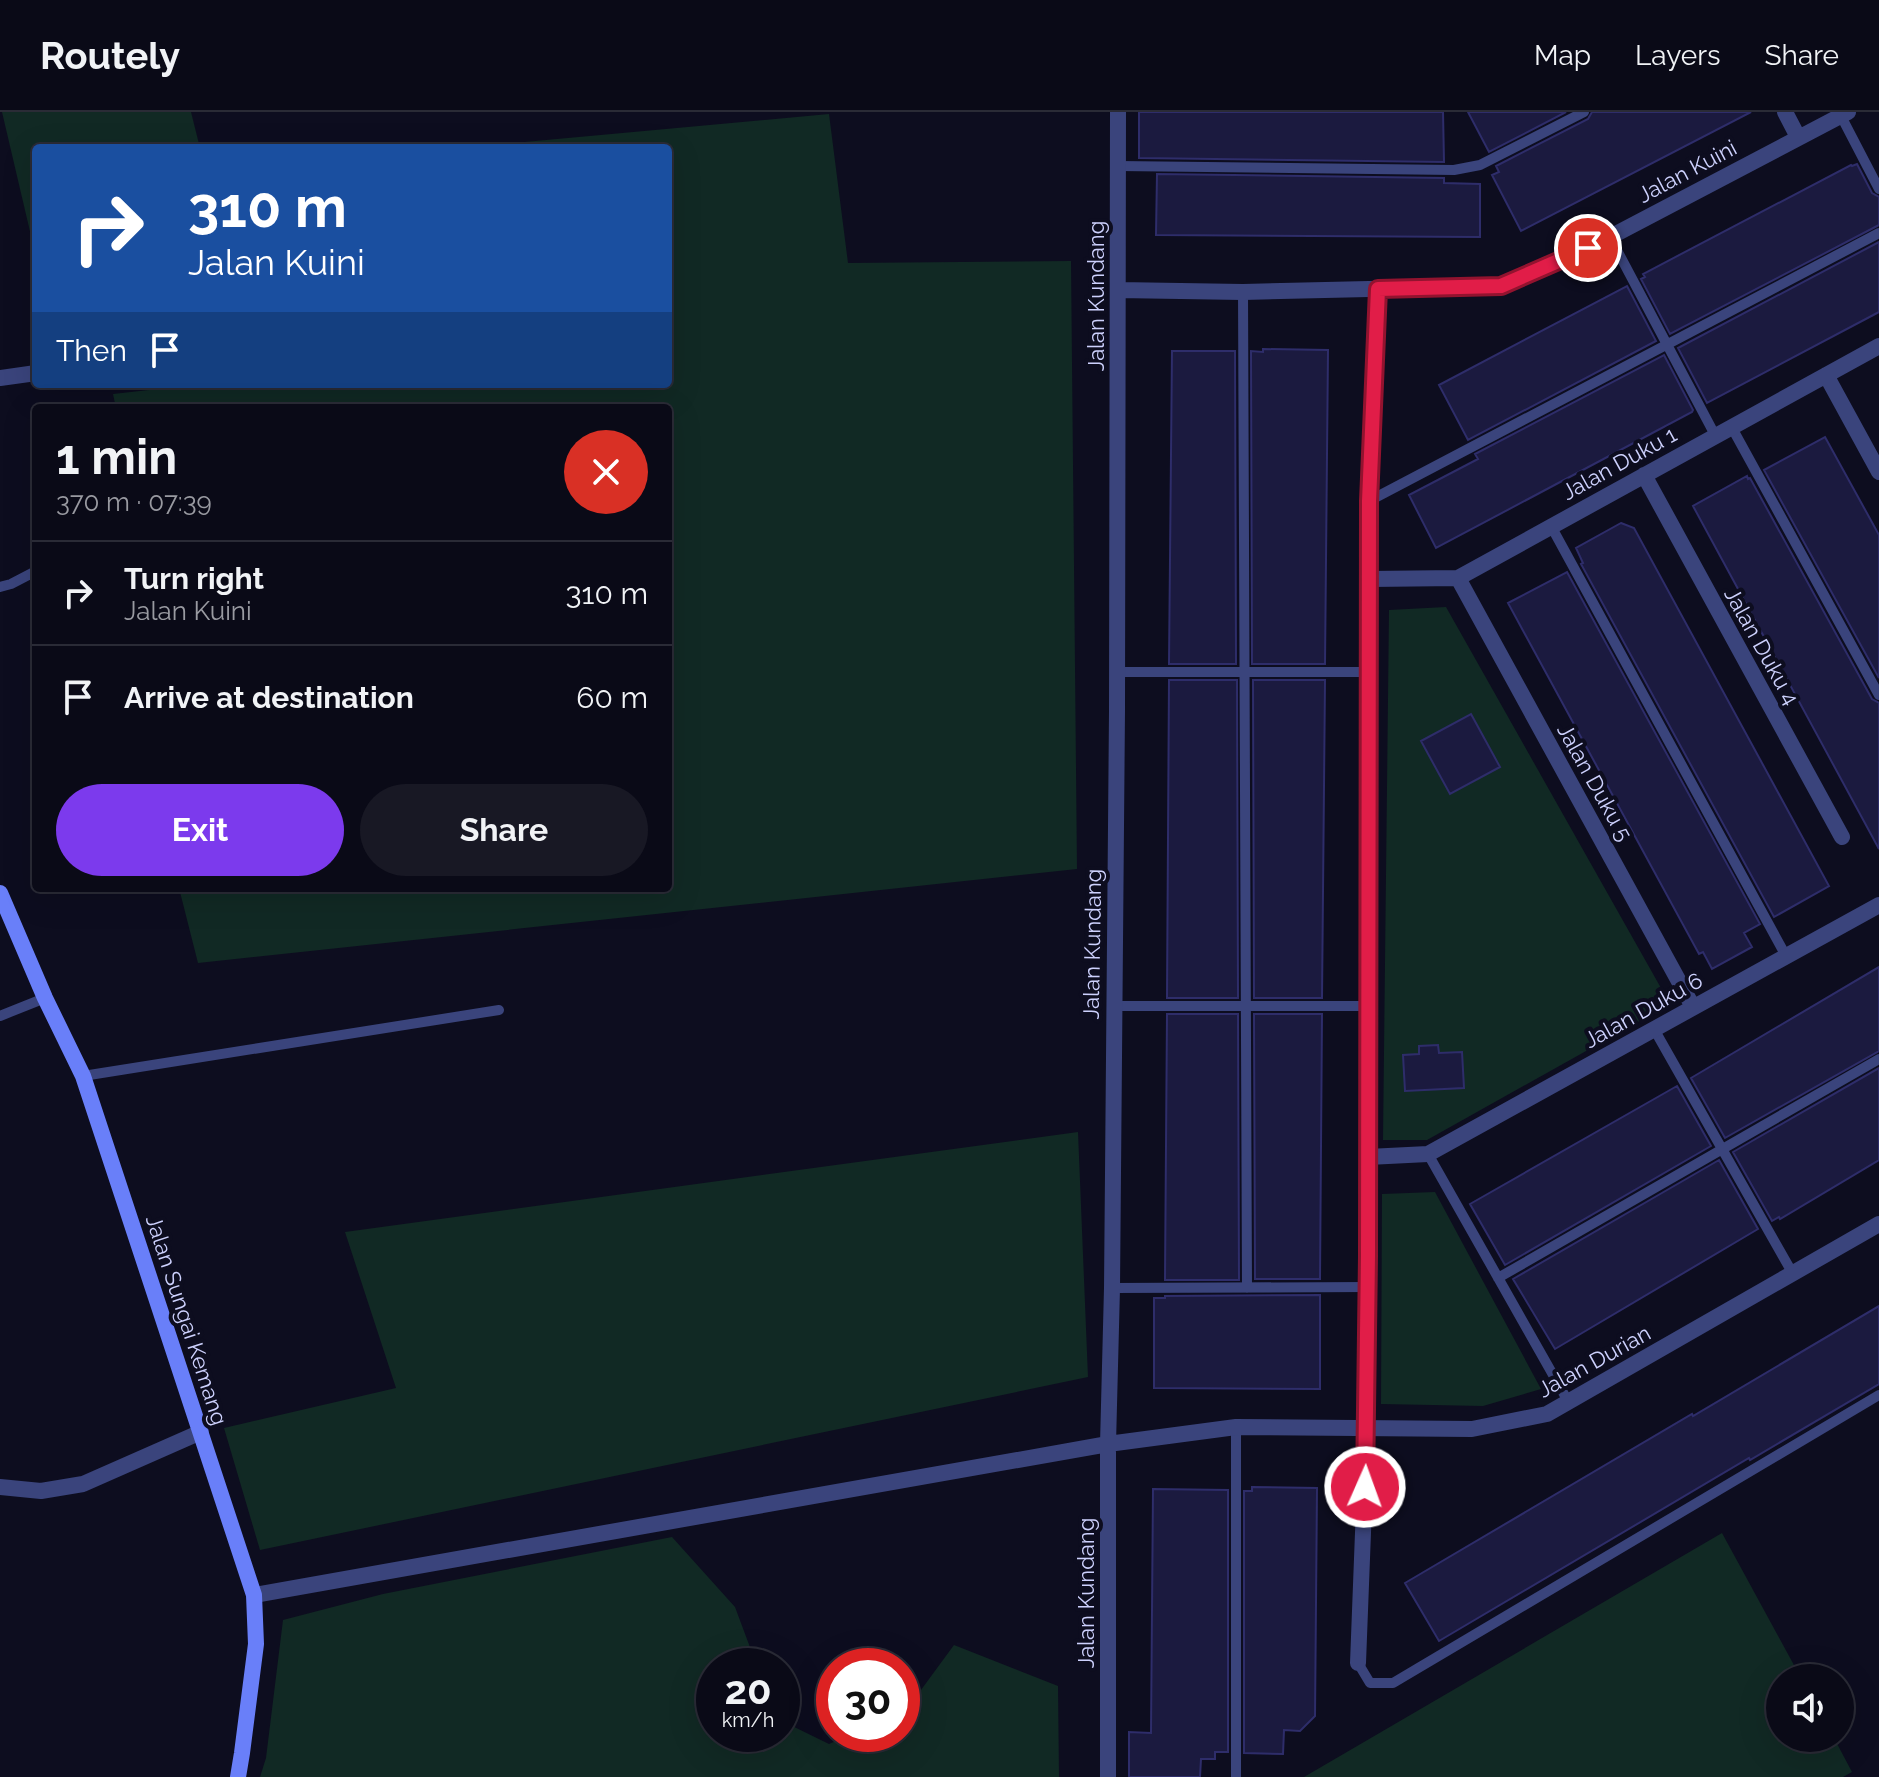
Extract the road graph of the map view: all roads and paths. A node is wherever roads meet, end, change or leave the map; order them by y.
1 (1118, 112) edge
2 (1584, 112) edge
3 (1785, 112) edge
4 (1845, 114) edge
5 (1798, 137) junction
6 (1118, 166) junction
7 (1879, 189) edge
8 (1879, 233) edge
9 (1610, 237) junction
10 (1378, 289) junction
11 (1118, 290) junction
12 (1243, 292) junction
13 (1667, 345) junction
14 (1879, 346) edge
15 (32, 374) edge
16 (1826, 375) junction
17 (0, 378) edge
18 (1731, 426) junction
19 (1715, 435) junction
20 (1879, 472) edge
21 (1644, 475) junction
22 (1369, 501) junction
23 (1551, 526) junction
24 (32, 573) edge
25 (1458, 578) junction
26 (1370, 579) junction
27 (0, 587) edge
28 (1116, 672) junction
29 (1245, 672) junction
30 (1369, 672) junction
31 (1879, 695) edge
32 (1842, 837) dead end
33 (0, 893) edge
34 (1879, 905) edge
35 (1786, 956) junction
36 (45, 998) junction
37 (1113, 1006) junction
38 (1246, 1006) junction
39 (1368, 1006) junction
40 (1693, 1007) junction
41 (499, 1010) dead end
42 (0, 1016) edge
43 (1654, 1029) junction
44 (1879, 1059) edge
45 (83, 1076) junction
46 (1722, 1149) junction
47 (1428, 1154) junction
48 (1368, 1157) junction
49 (1879, 1224) edge
50 (1793, 1274) junction
51 (1498, 1278) junction
52 (1368, 1287) junction
53 (1112, 1288) junction
54 (1247, 1288) junction
55 (1879, 1395) edge
56 (1569, 1403) junction
57 (1236, 1427) junction
58 (1367, 1428) junction
59 (201, 1432) junction
60 (1108, 1444) junction
61 (0, 1487) edge
62 (254, 1595) junction
63 (1358, 1663) joint
64 (238, 1777) edge
65 (1108, 1777) edge
66 (1236, 1777) edge

1 - 6 street, Jalan Kundang
2 - 6 lane
3 - 5 street
4 - 5 street, Jalan Kuini
4 - 7 lane
5 - 9 street, Jalan Kuini
6 - 11 street, Jalan Kundang
8 - 13 lane
9 - 10 street, Jalan Kuini
9 - 13 lane
10 - 12 street, Jalan Kuini
10 - 22 street
11 - 12 street, Jalan Kuini
11 - 28 street, Jalan Kundang
12 - 29 lane
13 - 19 lane
13 - 22 lane
14 - 16 street, Jalan Duku 1
15 - 17 street
16 - 18 street, Jalan Duku 1
16 - 20 street
18 - 19 street, Jalan Duku 1
18 - 31 lane
19 - 21 street, Jalan Duku 1
21 - 23 street, Jalan Duku 1
21 - 32 street, Jalan Duku 4
22 - 26 street
23 - 25 street, Jalan Duku 1
23 - 35 lane
24 - 27 lane
25 - 26 street, Jalan Duku 1
25 - 40 street, Jalan Duku 5
26 - 30 street
28 - 29 lane
28 - 37 street, Jalan Kundang
29 - 30 lane
29 - 38 lane
30 - 39 street
33 - 36 street, Jalan Sungai Kemang
34 - 35 street, Jalan Duku 6
35 - 40 street, Jalan Duku 6
36 - 42 lane
36 - 45 street, Jalan Sungai Kemang
37 - 38 lane
37 - 53 street, Jalan Kundang
38 - 39 lane
38 - 54 lane
39 - 48 street
40 - 43 street, Jalan Duku 6
41 - 45 lane
43 - 46 lane
43 - 47 street, Jalan Duku 6
44 - 46 lane
45 - 59 street, Jalan Sungai Kemang
46 - 50 lane
46 - 51 lane
47 - 48 street
47 - 51 lane
48 - 52 street
49 - 50 street, Jalan Durian
50 - 56 street, Jalan Durian
51 - 56 lane
52 - 54 lane
52 - 58 street
53 - 54 lane
53 - 60 street, Jalan Kundang
55 - 63 lane
56 - 58 street, Jalan Durian
57 - 58 street, Jalan Durian
57 - 60 street, Jalan Durian
57 - 66 lane
58 - 63 street
59 - 61 street
59 - 62 street, Jalan Sungai Kemang
60 - 62 street, Jalan Durian
60 - 65 street, Jalan Kundang
62 - 64 street, Jalan Sungai Kemang

